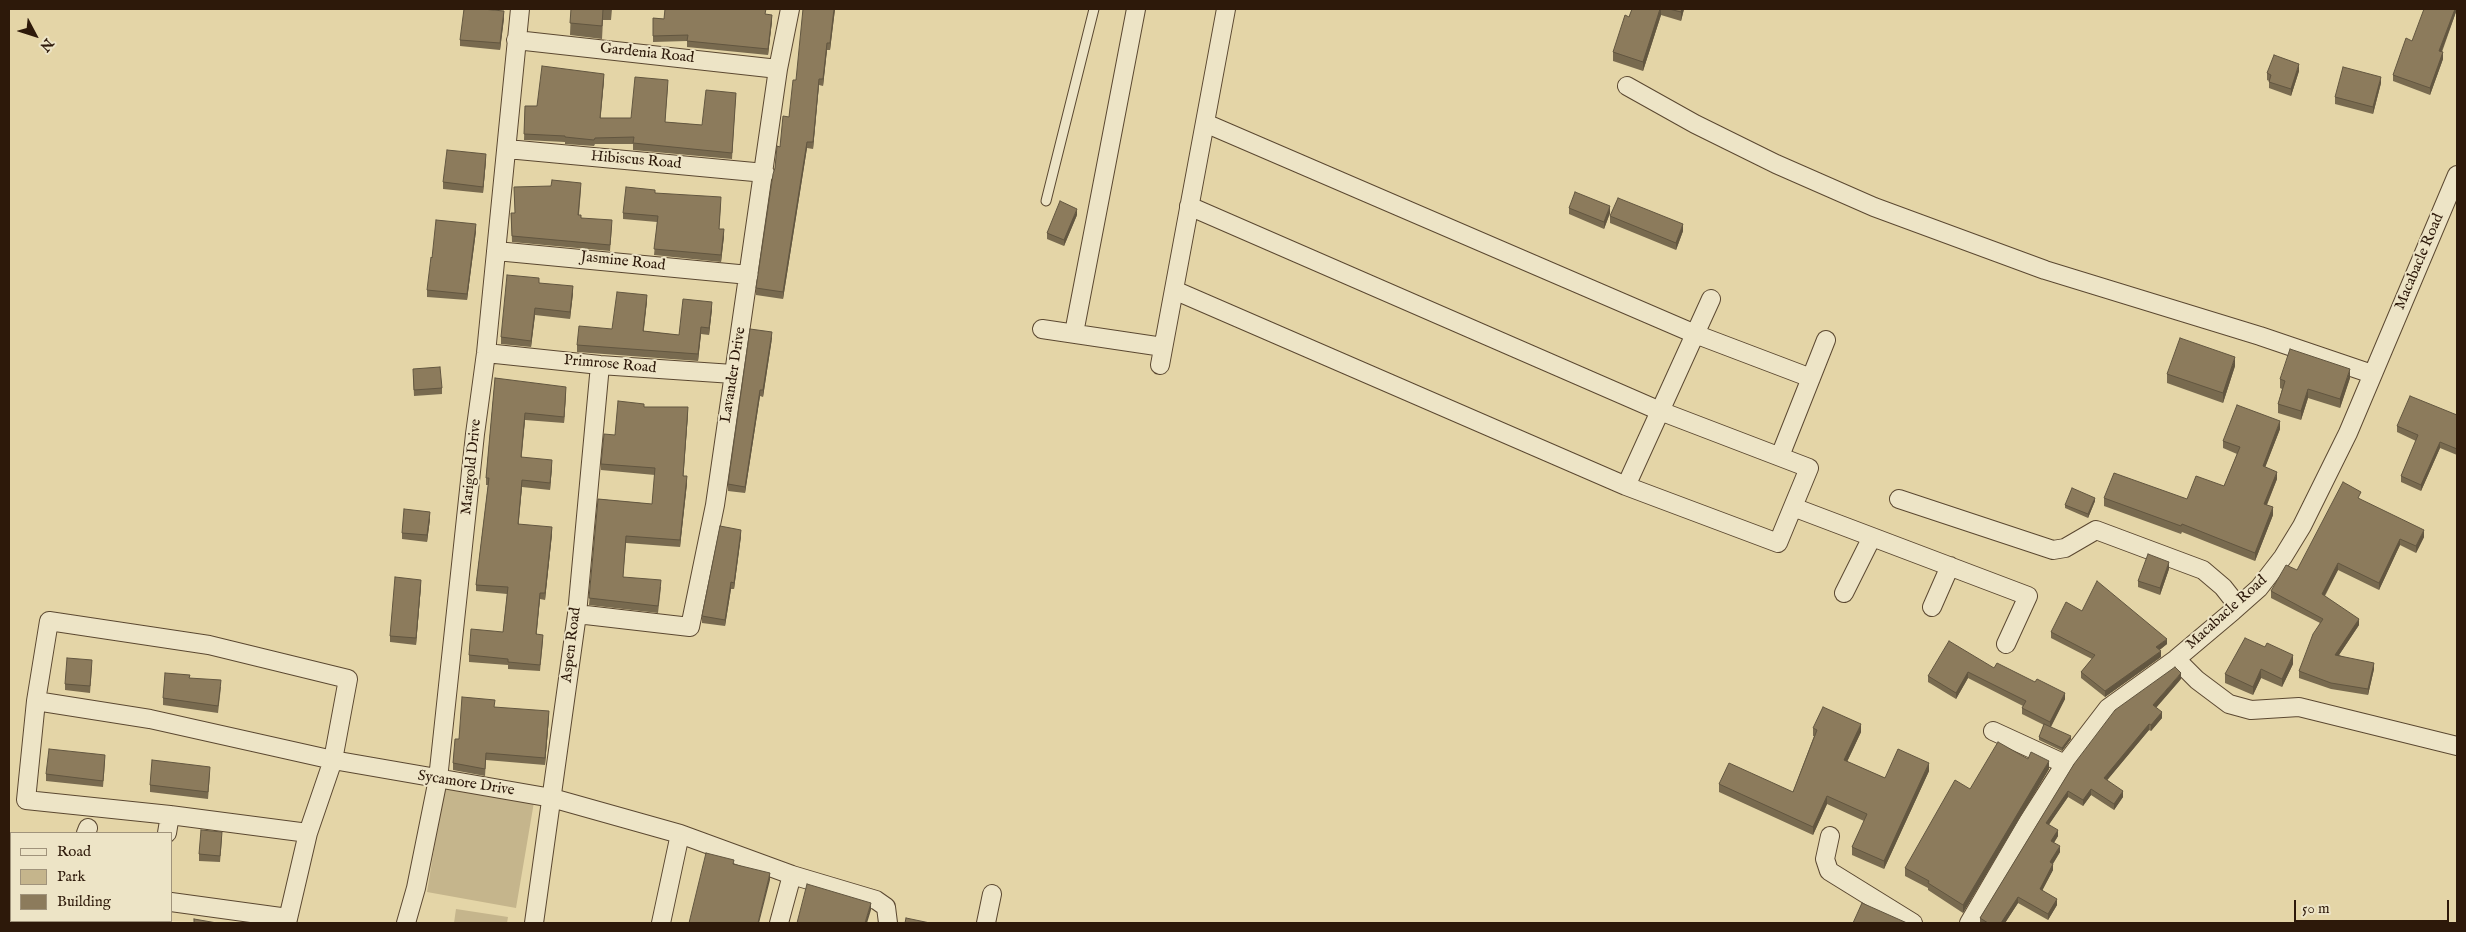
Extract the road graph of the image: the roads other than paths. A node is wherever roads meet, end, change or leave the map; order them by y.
1 (520, 9) edge
2 (790, 9) edge
3 (1094, 9) edge
4 (1136, 9) edge
5 (1226, 9) edge
6 (516, 40) junction
7 (778, 69) junction
8 (1627, 86) dead end
9 (1204, 122) junction
10 (507, 149) junction
11 (765, 173) junction
12 (2457, 175) edge
13 (1046, 201) dead end
14 (1189, 206) junction
15 (496, 251) junction
16 (749, 274) junction
17 (1174, 290) junction
18 (1711, 299) dead end
19 (1042, 329) dead end
20 (1074, 333) junction
21 (1695, 334) junction
22 (1826, 340) dead end
23 (1163, 347) junction
24 (486, 353) junction
25 (600, 365) junction
26 (1160, 365) dead end
27 (733, 374) junction
28 (2372, 374) junction
29 (1811, 378) junction
30 (1660, 411) junction
31 (1780, 456) junction
32 (1626, 486) junction
33 (1899, 499) dead end
34 (1793, 508) junction
35 (1872, 538) junction
36 (1950, 566) junction
37 (1844, 593) dead end
38 (1932, 606) dead end
39 (2238, 606) junction
40 (577, 614) junction
41 (2006, 644) dead end
42 (2176, 659) junction
43 (36, 701) junction
44 (1993, 731) dead end
45 (2457, 746) edge
46 (333, 760) junction
47 (2065, 764) junction
48 (438, 779) junction
49 (552, 798) junction
50 (170, 815) junction
51 (167, 832) edge
52 (308, 833) junction
53 (680, 834) junction
54 (1830, 836) dead end
55 (792, 875) junction
56 (992, 894) dead end
57 (172, 902) edge
58 (887, 915) edge
59 (287, 921) edge
60 (406, 923) edge
61 (534, 923) edge
62 (661, 923) edge
63 (779, 923) edge
64 (986, 923) edge
65 (1913, 923) edge
66 (1969, 923) edge

1 - 6 street, Marigold Drive
2 - 7 street, Lavander Drive
3 - 13 lane
4 - 20 street
5 - 9 street
6 - 7 street, Gardenia Road
6 - 10 street, Marigold Drive
7 - 11 street, Lavander Drive
8 - 28 street
9 - 14 street
9 - 21 street
10 - 11 street, Hibiscus Road
10 - 15 street, Marigold Drive
11 - 16 street, Lavander Drive
12 - 28 street, Macabacle Road
14 - 17 street
14 - 30 street
15 - 16 street, Jasmine Road
15 - 24 street, Marigold Drive
16 - 27 street, Lavander Drive
17 - 23 street
17 - 32 street
18 - 21 street
19 - 20 street
20 - 23 street
21 - 29 street
21 - 30 street
22 - 29 street
23 - 26 street
24 - 25 street, Primrose Road
24 - 48 street, Marigold Drive
25 - 27 street, Primrose Road
25 - 40 street, Aspen Road
27 - 40 street, Lavander Drive
28 - 39 street, Macabacle Road
29 - 31 street
30 - 31 street
30 - 32 street
31 - 34 street
32 - 34 street
33 - 39 street
34 - 35 street
35 - 36 street
35 - 37 street
36 - 38 street
36 - 41 street
39 - 42 street, Macabacle Road
40 - 49 street, Aspen Road
42 - 45 street
42 - 47 street, Macabacle Road
43 - 46 street, Sycamore Drive
43 - 46 street
43 - 50 street
44 - 47 street
46 - 48 street, Sycamore Drive
46 - 52 street
47 - 66 street, Macabacle Road
48 - 49 street, Sycamore Drive
48 - 60 street, Marigold Drive
49 - 53 street, Sycamore Drive
49 - 61 street, Aspen Road
50 - 51 street
50 - 52 street
52 - 59 street
53 - 55 street, Sycamore Drive
53 - 62 street
54 - 65 street
55 - 58 street, Sycamore Drive
55 - 63 street
56 - 64 street
57 - 59 street

